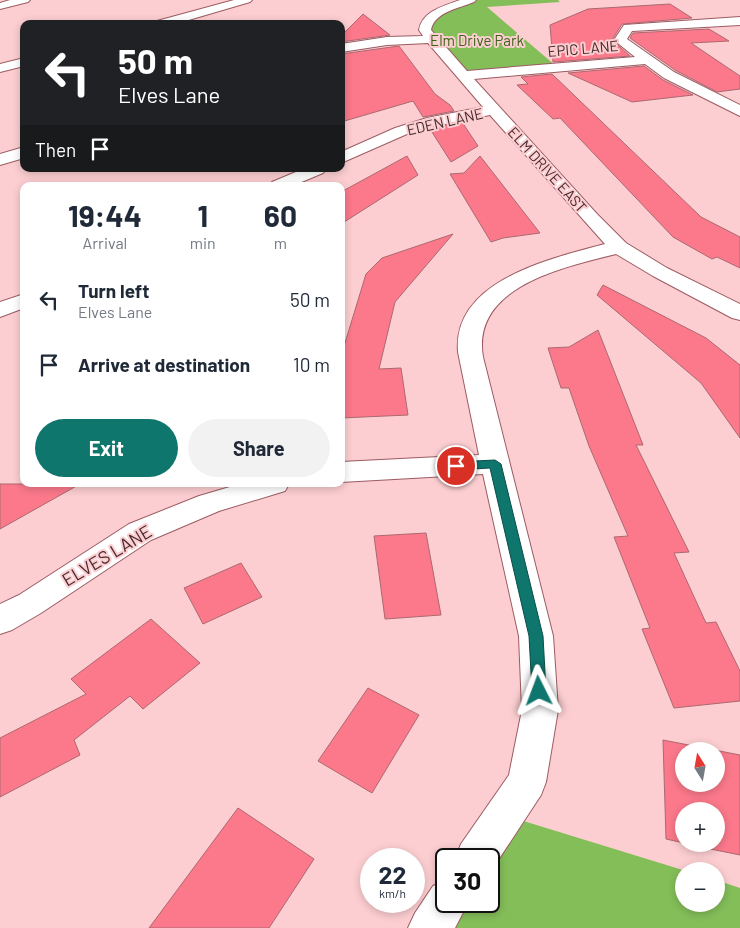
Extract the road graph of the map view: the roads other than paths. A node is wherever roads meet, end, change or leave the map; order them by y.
1 (24, 0) edge
2 (246, 0) edge
3 (470, 0) edge
4 (0, 6) edge
5 (174, 20) edge
6 (740, 21) edge
7 (430, 39) junction
8 (345, 47) edge
9 (648, 60) junction
10 (20, 63) edge
11 (0, 68) edge
12 (462, 76) junction
13 (493, 110) junction
14 (740, 111) edge
15 (20, 153) edge
16 (345, 156) edge
17 (0, 160) edge
18 (310, 172) edge
19 (287, 182) edge
20 (619, 247) junction
21 (20, 302) edge
22 (0, 310) edge
23 (740, 313) edge
24 (495, 464) junction
25 (345, 472) edge
26 (265, 487) edge
27 (0, 620) edge
28 (483, 848) edge
29 (440, 913) edge
30 (430, 928) edge

1 - 4 street
2 - 5 street
3 - 7 street
6 - 9 street
7 - 8 street
7 - 12 street, ELM DRIVE EAST
9 - 12 street, EPIC LANE
9 - 14 street
10 - 11 street
12 - 13 street, ELM DRIVE EAST
13 - 16 street, EDEN LANE
13 - 20 street, ELM DRIVE EAST
15 - 17 street
18 - 19 street
20 - 23 street, ELM DRIVE EAST
20 - 24 street
21 - 22 street
24 - 25 street
24 - 28 street
26 - 27 street, ELVES LANE
29 - 30 street

